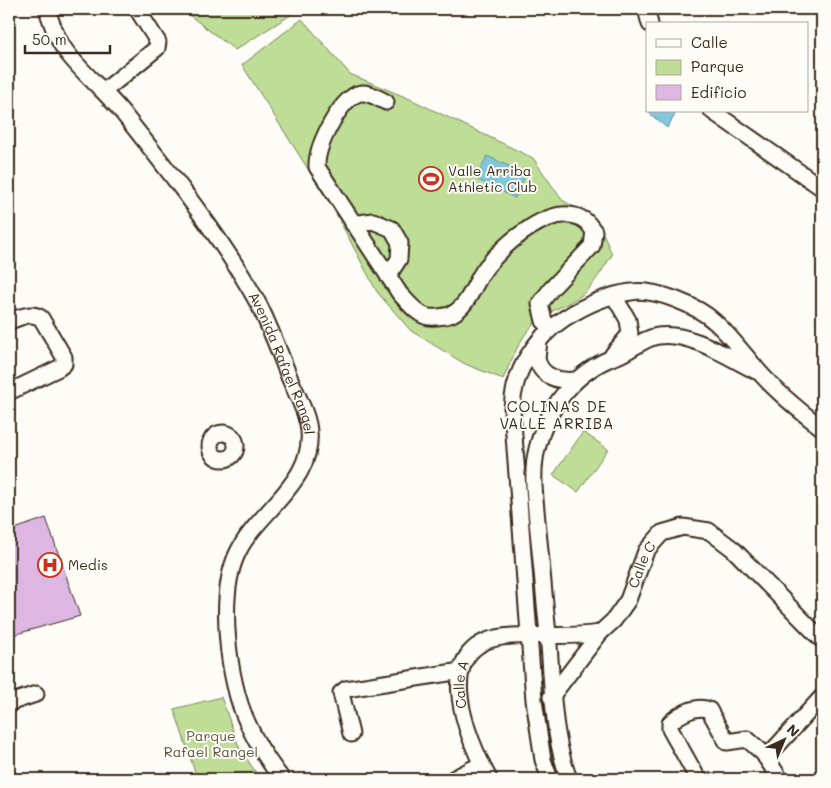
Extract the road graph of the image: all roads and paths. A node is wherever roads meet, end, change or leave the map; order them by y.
1 (47, 9) edge
2 (137, 9) edge
3 (646, 9) edge
4 (649, 22) edge
5 (104, 91) junction
6 (386, 102) dead end
7 (713, 112) edge
8 (822, 188) edge
9 (353, 224) junction
10 (388, 276) junction
11 (614, 296) junction
12 (9, 322) edge
13 (551, 328) junction
14 (540, 340) junction
15 (609, 358) junction
16 (760, 373) junction
17 (576, 380) junction
18 (9, 392) edge
19 (822, 428) edge
20 (600, 633) junction
21 (530, 636) junction
22 (548, 636) junction
23 (822, 640) edge
24 (461, 671) junction
25 (36, 694) dead end
26 (551, 697) junction
27 (822, 697) edge
28 (9, 703) edge
29 (351, 734) dead end
30 (766, 758) junction
31 (482, 764) junction
32 (282, 779) edge
33 (453, 779) edge
34 (489, 779) edge
35 (550, 779) edge
36 (570, 779) edge
37 (698, 779) edge
38 (780, 779) edge

1 - 5 street, Avenida Rafael Rangel
2 - 5 street
3 - 4 street
5 - 32 street, Avenida Rafael Rangel
6 - 9 street
7 - 8 street
9 - 10 street
9 - 10 street
10 - 13 street
11 - 13 street
11 - 15 street
11 - 16 street
12 - 18 street
13 - 14 street
14 - 17 street
14 - 21 street
15 - 16 street
15 - 17 street
16 - 19 street
17 - 22 street
20 - 22 street
20 - 23 street, Calle C
20 - 26 street, Calle C
21 - 22 street
21 - 24 street, Calle A
21 - 35 street
22 - 26 street
24 - 29 street
24 - 31 street, Calle A
25 - 28 street
26 - 36 street
27 - 30 street
30 - 37 street
30 - 38 street
31 - 33 street
31 - 34 street, Calle A

